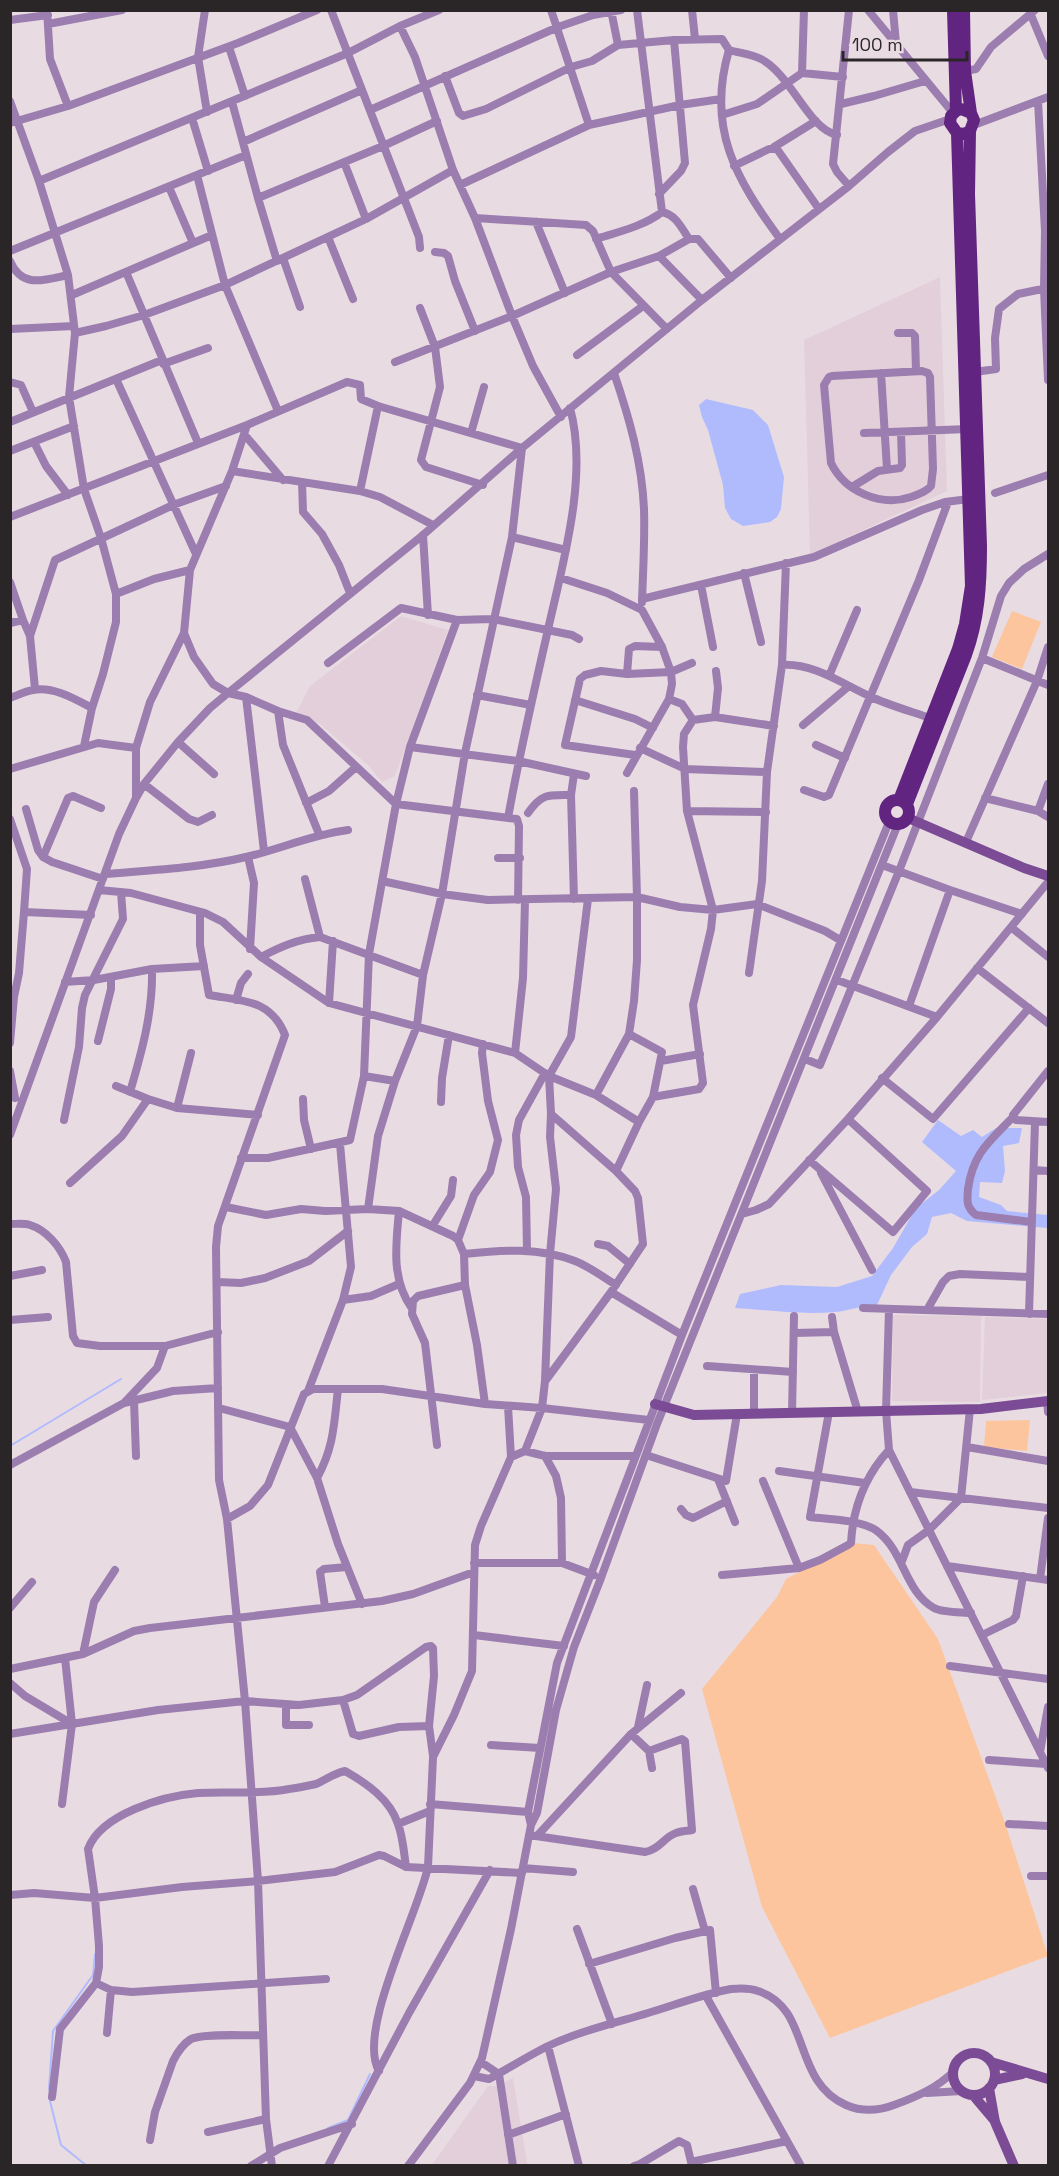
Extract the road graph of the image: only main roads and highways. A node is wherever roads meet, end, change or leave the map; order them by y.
1 (953, 10) edge
2 (964, 10) edge
3 (953, 115) junction
4 (972, 123) junction
5 (957, 133) junction
6 (971, 429) junction
7 (903, 802) junction

1 - 3 main road
2 - 4 main road
3 - 4 main road
3 - 5 main road
4 - 5 main road
4 - 6 main road
5 - 6 main road
6 - 7 main road
6 - 7 main road
7 - 7 main road

